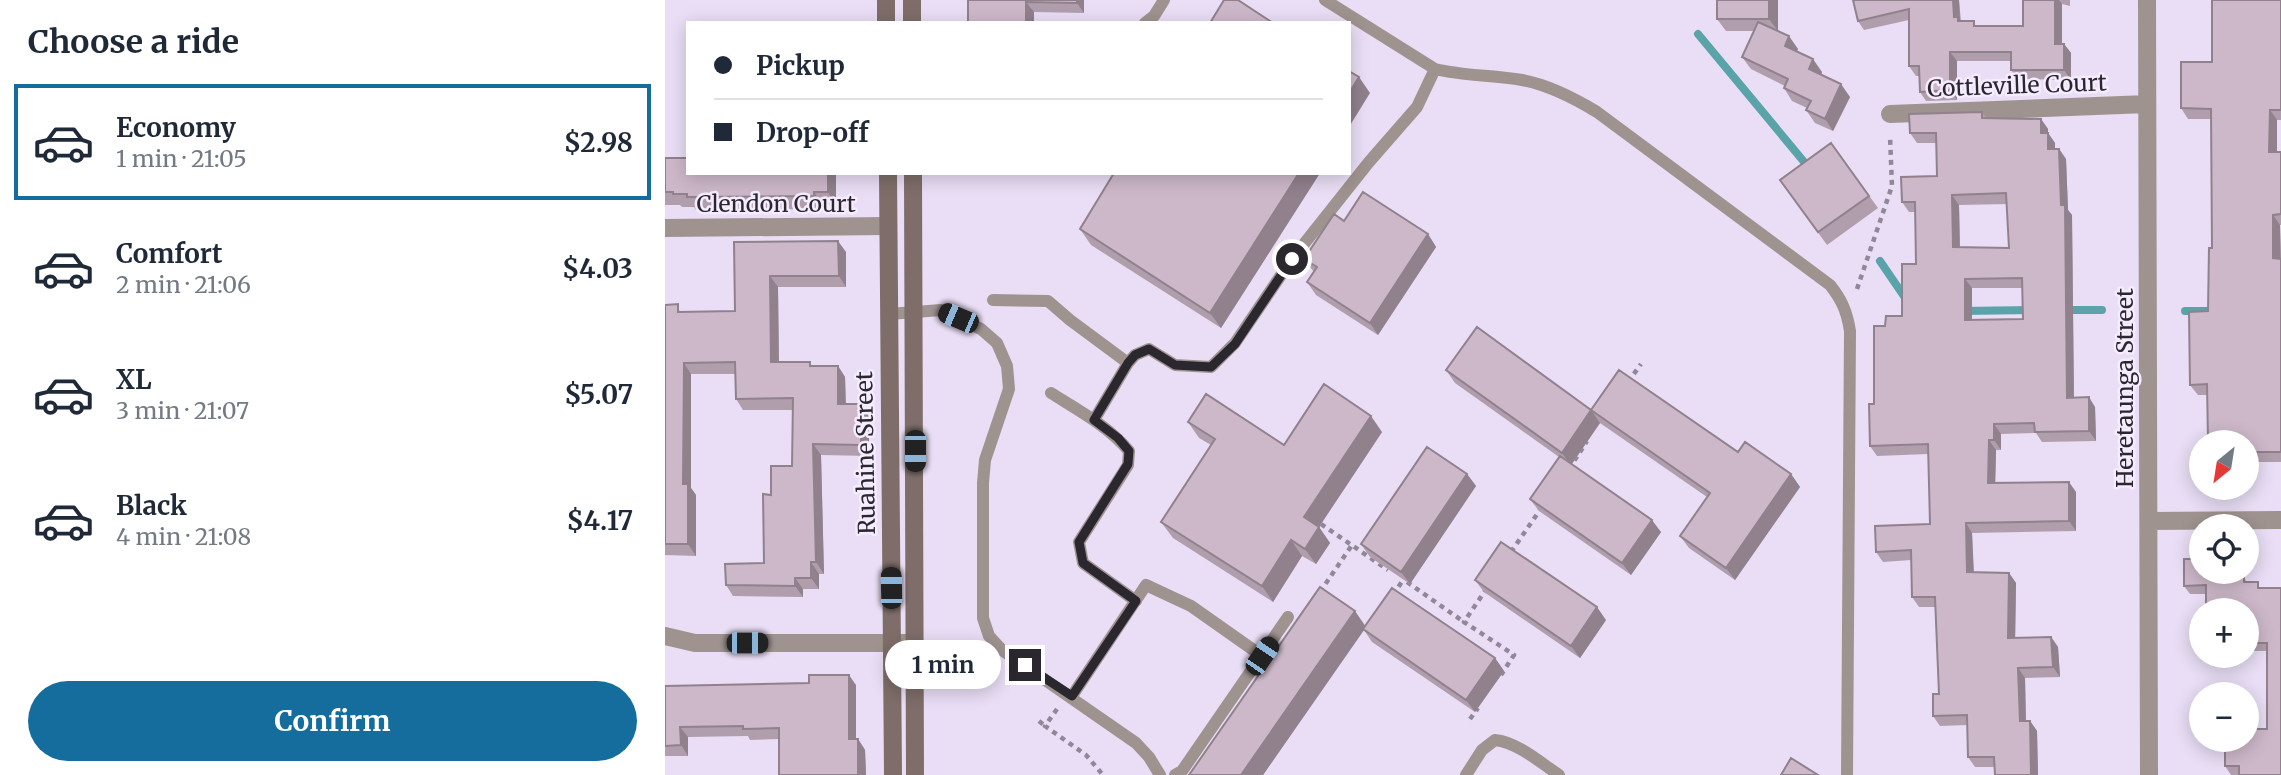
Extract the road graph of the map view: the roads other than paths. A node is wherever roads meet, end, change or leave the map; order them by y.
1 (886, 0) edge
2 (912, 0) edge
3 (1164, 0) edge
4 (1325, 0) edge
5 (2147, 0) edge
6 (887, 21) edge
7 (912, 21) edge
8 (1148, 21) edge
9 (1435, 69) junction
10 (2147, 104) junction
11 (1889, 114) road end
12 (888, 175) edge
13 (913, 175) edge
14 (888, 226) junction
15 (665, 228) edge
16 (993, 300) dead end
17 (914, 313) junction
18 (889, 314) junction
19 (1128, 363) junction
20 (1051, 393) dead end
21 (1094, 420) junction
22 (2281, 520) edge
23 (2149, 521) junction
24 (1136, 601) junction
25 (1288, 617) dead end
26 (665, 636) edge
27 (892, 643) junction
28 (915, 643) junction
29 (1262, 656) junction
30 (1072, 696) junction
31 (893, 775) edge
32 (915, 775) edge
33 (1160, 775) edge
34 (1174, 775) edge
35 (1466, 775) edge
36 (1559, 775) edge
37 (1847, 775) edge
38 (2149, 775) edge

1 - 6 main road
2 - 7 main road
3 - 8 lane
4 - 9 lane
5 - 10 street, Heretaunga Street
9 - 19 lane
9 - 37 lane
10 - 11 street, Cottleville Court
10 - 23 street, Heretaunga Street
12 - 14 main road, Ruahine Street
13 - 17 main road
14 - 15 street, Clendon Court
14 - 18 main road, Ruahine Street
16 - 19 lane
17 - 18 lane
17 - 28 main road
17 - 30 lane
18 - 27 main road, Ruahine Street
19 - 21 lane
20 - 21 lane
21 - 24 lane
22 - 23 street
23 - 38 street, Heretaunga Street
24 - 29 lane
24 - 30 lane
25 - 29 lane
26 - 27 street
27 - 28 street
27 - 31 main road, Ruahine Street
28 - 32 main road
29 - 34 lane
30 - 33 lane
35 - 36 lane

